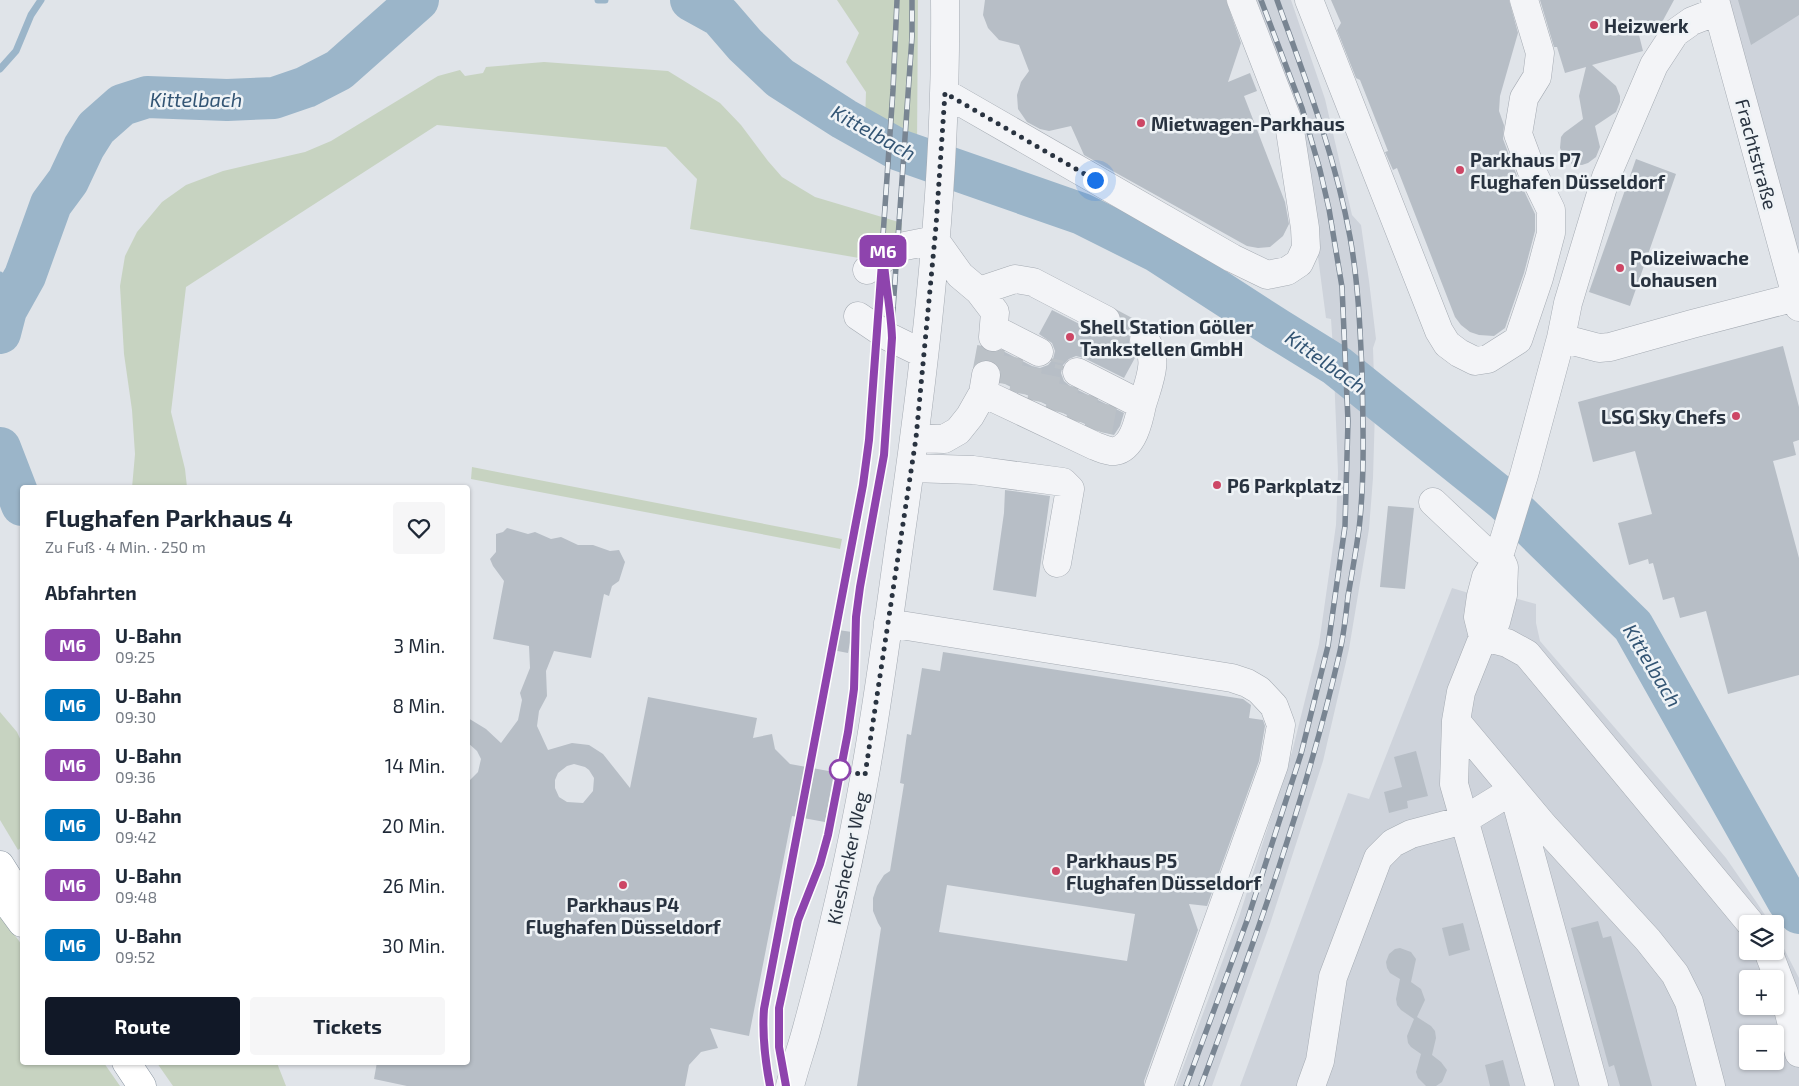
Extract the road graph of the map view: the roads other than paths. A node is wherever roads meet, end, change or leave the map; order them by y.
1 (945, 0) edge
2 (1241, 0) edge
3 (1309, 0) edge
4 (1524, 0) edge
5 (1716, 5) edge
6 (945, 93) junction
7 (1551, 210) junction
8 (1591, 223) junction
9 (935, 240) junction
10 (867, 270) dead end
11 (978, 291) junction
12 (1798, 302) edge
13 (858, 316) dead end
14 (1106, 320) tunnel mouth
15 (1561, 338) junction
16 (1144, 340) tunnel mouth
17 (1016, 344) tunnel mouth
18 (924, 354) junction
19 (916, 438) junction
20 (911, 468) junction
21 (1433, 502) dead end
22 (1501, 548) junction
23 (1057, 563) dead end
24 (888, 623) junction
25 (1483, 637) junction
26 (1456, 721) junction
27 (1513, 790) junction
28 (1464, 820) junction
29 (0, 865) edge
30 (0, 893) edge
31 (20, 897) edge
32 (1744, 915) edge
33 (20, 920) edge
34 (1771, 960) edge
35 (1799, 1053) edge
36 (1320, 1061) junction
37 (128, 1065) edge
38 (142, 1086) edge
39 (790, 1086) edge
40 (1159, 1086) edge
41 (1311, 1086) edge
42 (1335, 1086) edge
43 (1540, 1086) edge
44 (1594, 1086) edge
45 (1711, 1086) edge

1 - 6 street, Kieshecker Weg
2 - 6 street
3 - 7 street
4 - 7 street
5 - 8 street
5 - 12 street, Frachtstraße
6 - 9 street, Kieshecker Weg
7 - 8 street
8 - 15 street
9 - 10 street
9 - 11 street
9 - 18 street, Kieshecker Weg
11 - 14 street
11 - 17 street
12 - 15 street
13 - 18 street
15 - 22 street
16 - 19 street
18 - 19 street, Kieshecker Weg
19 - 20 street, Kieshecker Weg
20 - 23 street
20 - 24 street, Kieshecker Weg
21 - 22 street
22 - 25 street
24 - 39 street, Kieshecker Weg
24 - 40 street
25 - 26 street
25 - 32 street
26 - 27 street
26 - 28 street
27 - 28 street
27 - 44 street
27 - 45 street
28 - 36 street
28 - 43 street
29 - 31 highway
30 - 33 highway
34 - 35 street
36 - 41 street
36 - 42 street
37 - 38 highway

